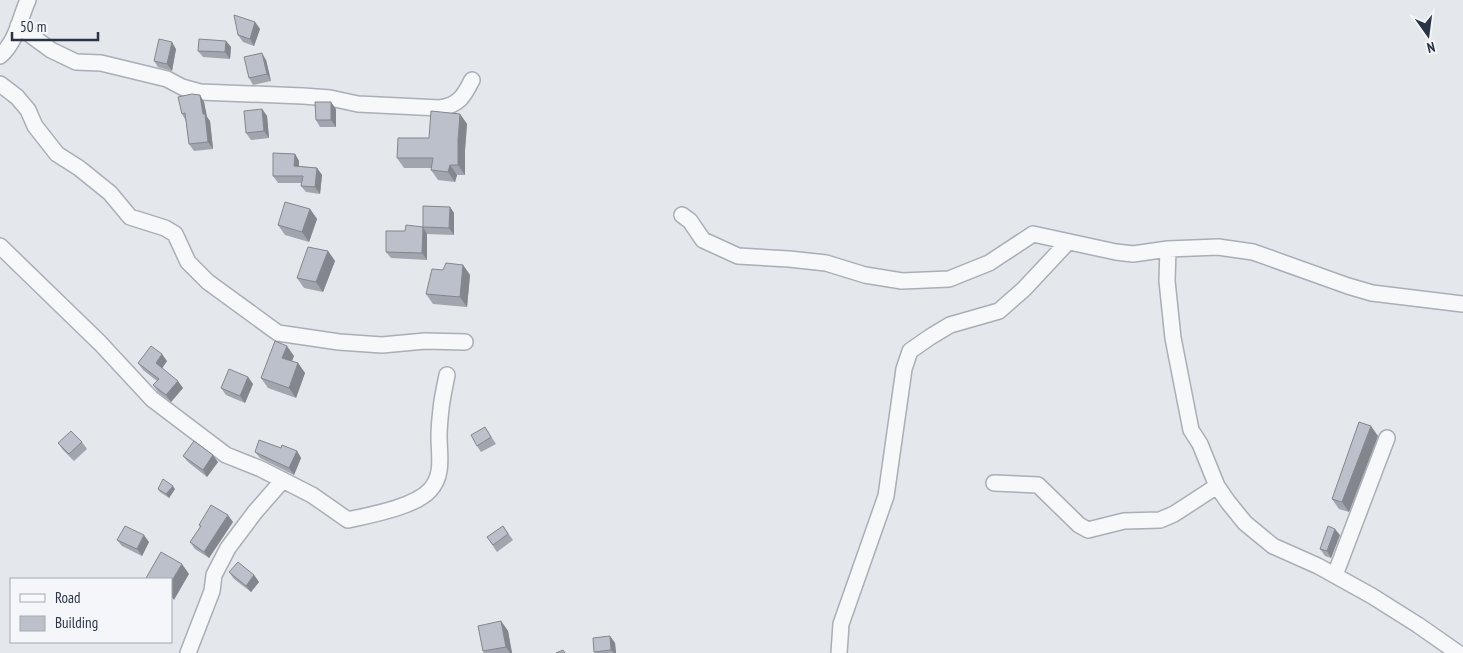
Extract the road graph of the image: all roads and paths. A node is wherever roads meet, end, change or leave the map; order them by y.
1 (28, 0) edge
2 (18, 26) junction
3 (0, 56) edge
4 (472, 80) dead end
5 (0, 84) edge
6 (682, 215) dead end
7 (1068, 242) junction
8 (0, 246) edge
9 (1168, 249) junction
10 (1463, 304) edge
11 (465, 342) dead end
12 (447, 375) dead end
13 (1387, 438) dead end
14 (283, 480) junction
15 (994, 483) dead end
16 (1217, 486) junction
17 (1335, 575) junction
18 (188, 653) edge
19 (839, 653) edge
20 (1458, 653) edge

1 - 2 street
2 - 3 street
2 - 4 street
5 - 11 street
6 - 7 street
7 - 9 street
7 - 19 street
8 - 14 street
9 - 10 street
9 - 16 street
12 - 14 street
13 - 17 street
14 - 18 street
15 - 16 street
16 - 17 street
17 - 20 street

